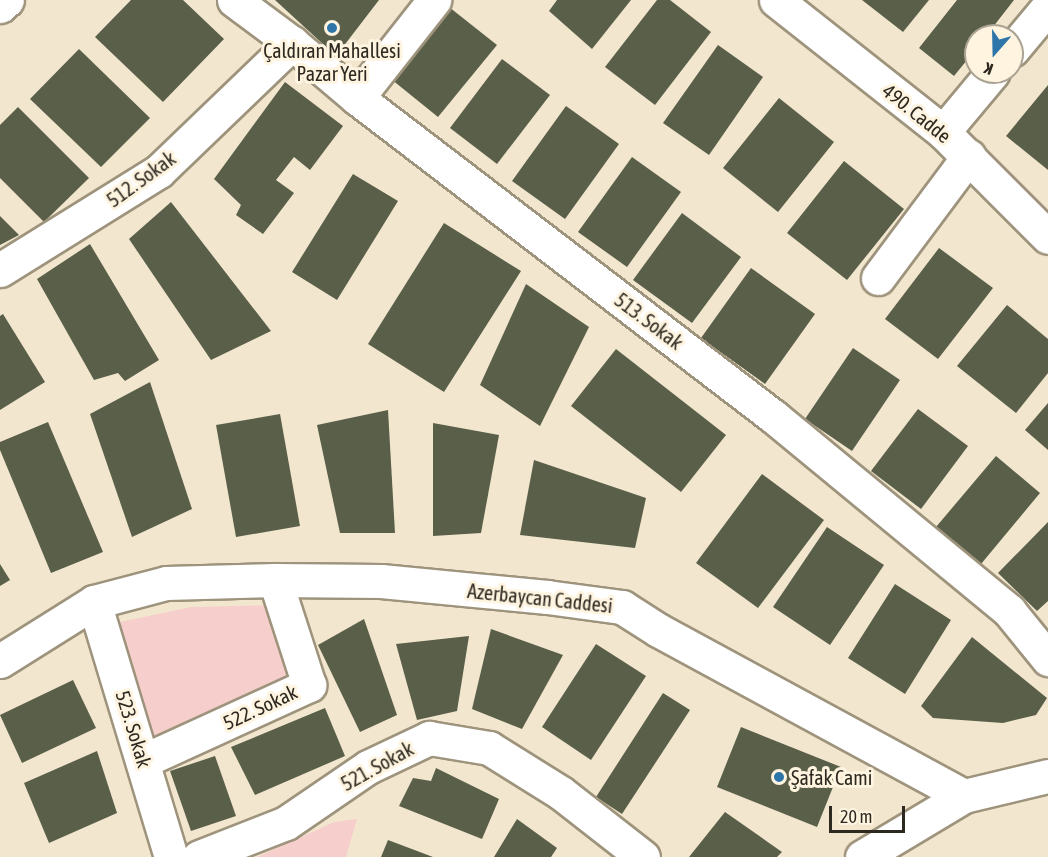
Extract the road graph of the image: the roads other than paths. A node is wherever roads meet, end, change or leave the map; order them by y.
1 (7, 0) edge
2 (234, 0) edge
3 (434, 0) edge
4 (776, 0) edge
5 (0, 6) edge
6 (1048, 7) edge
7 (1024, 36) edge
8 (292, 43) junction
9 (983, 84) edge
10 (357, 98) junction
11 (943, 132) junction
12 (969, 156) junction
13 (1048, 237) edge
14 (0, 270) edge
15 (878, 278) dead end
16 (275, 580) junction
17 (94, 602) junction
18 (1048, 659) edge
19 (0, 661) edge
20 (143, 760) junction
21 (1048, 776) edge
22 (964, 796) junction
23 (171, 857) edge
24 (199, 857) edge
25 (643, 857) edge
26 (862, 857) edge

1 - 5 street
2 - 8 street, 513. Sokak
3 - 10 street
4 - 11 street, 490. Cadde
6 - 7 street
8 - 10 street, 513. Sokak
8 - 14 street, 512. Sokak
9 - 11 street
10 - 18 street, 513. Sokak
11 - 12 street, 490. Cadde
12 - 13 street, 490. Cadde
12 - 15 street
16 - 17 street, Azerbaycan Caddesi
16 - 20 street, 522. Sokak
16 - 22 street, Azerbaycan Caddesi
17 - 19 street, Azerbaycan Caddesi
17 - 20 street, 523. Sokak
20 - 23 street, 523. Sokak
21 - 22 street
22 - 26 street
24 - 25 street, 521. Sokak

